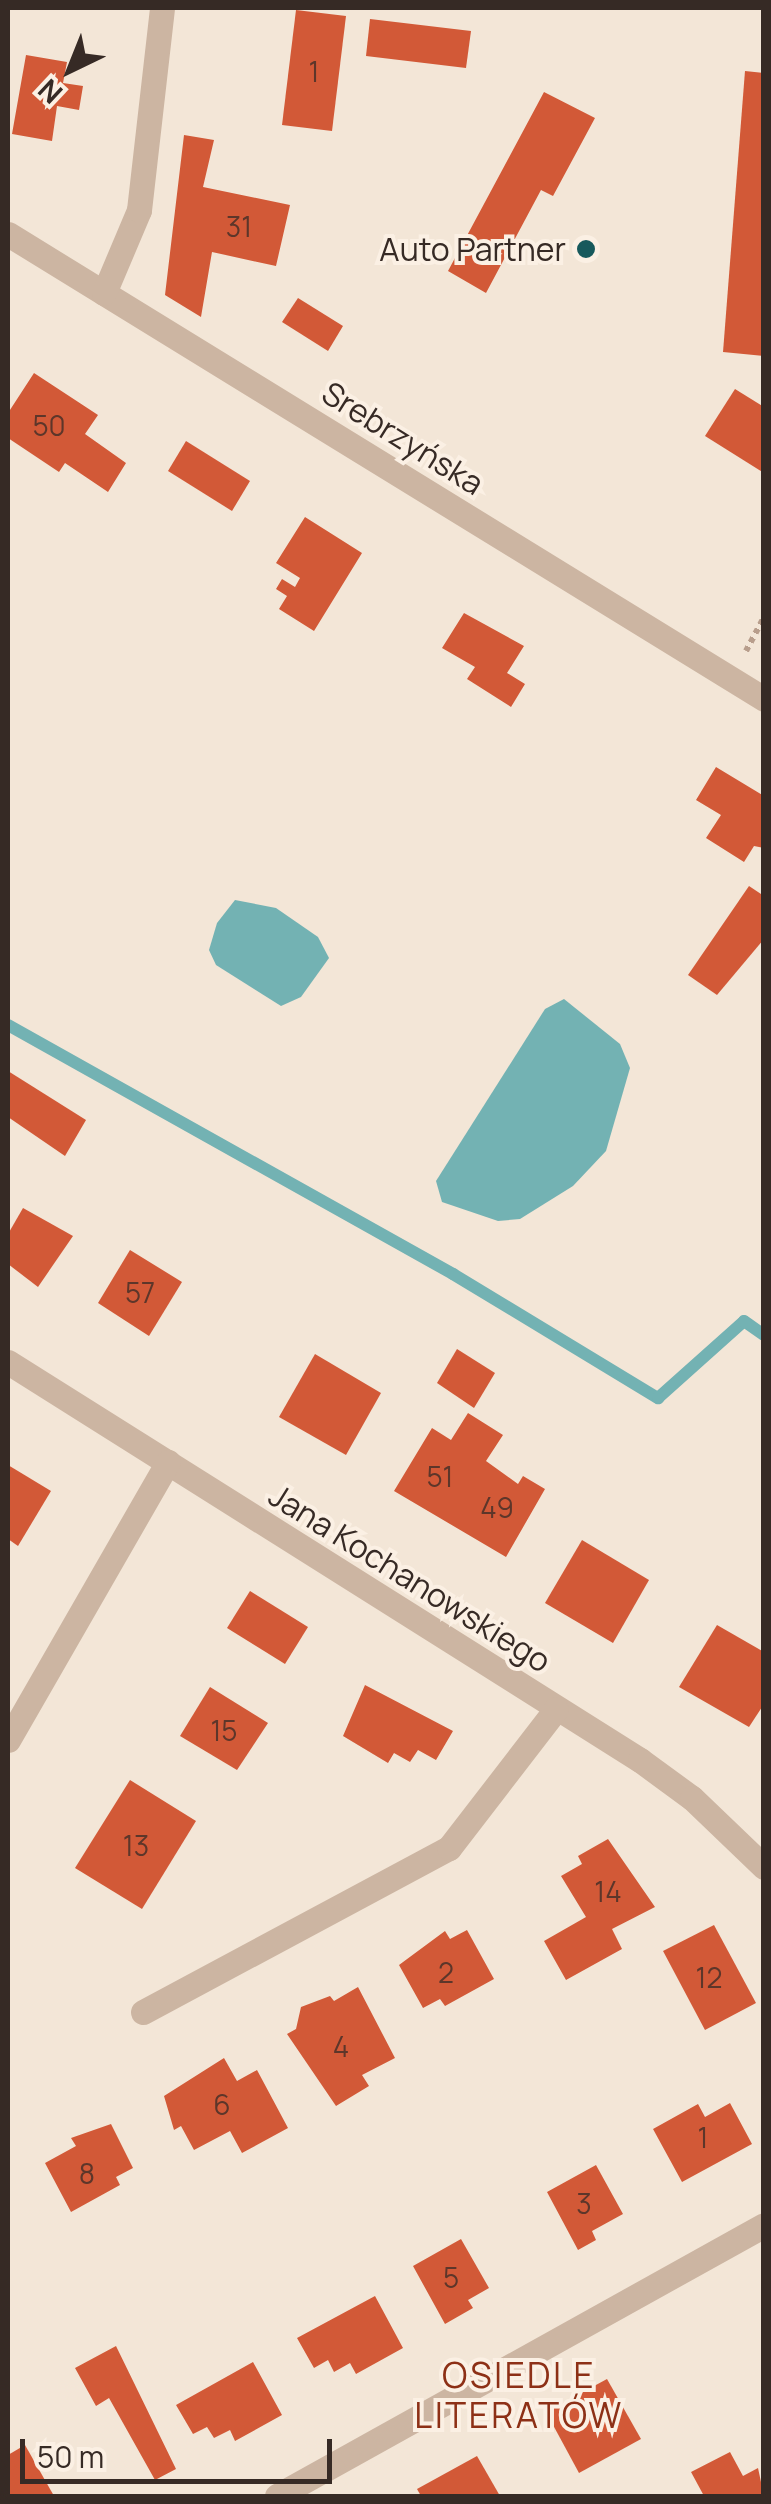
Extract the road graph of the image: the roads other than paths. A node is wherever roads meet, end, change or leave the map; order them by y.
1 (162, 8) edge
2 (8, 234) edge
3 (104, 294) junction
4 (764, 699) edge
5 (8, 1362) edge
6 (168, 1462) junction
7 (556, 1709) junction
8 (8, 1740) edge
9 (764, 1867) edge
10 (142, 2012) dead end
11 (764, 2226) edge
12 (277, 2496) edge

1 - 3 street
2 - 3 street, Srebrzyńska
3 - 4 street, Srebrzyńska
5 - 6 street, Jana Kochanowskiego
6 - 7 street, Jana Kochanowskiego
6 - 8 street
7 - 9 street, Jana Kochanowskiego
7 - 10 street
11 - 12 street

